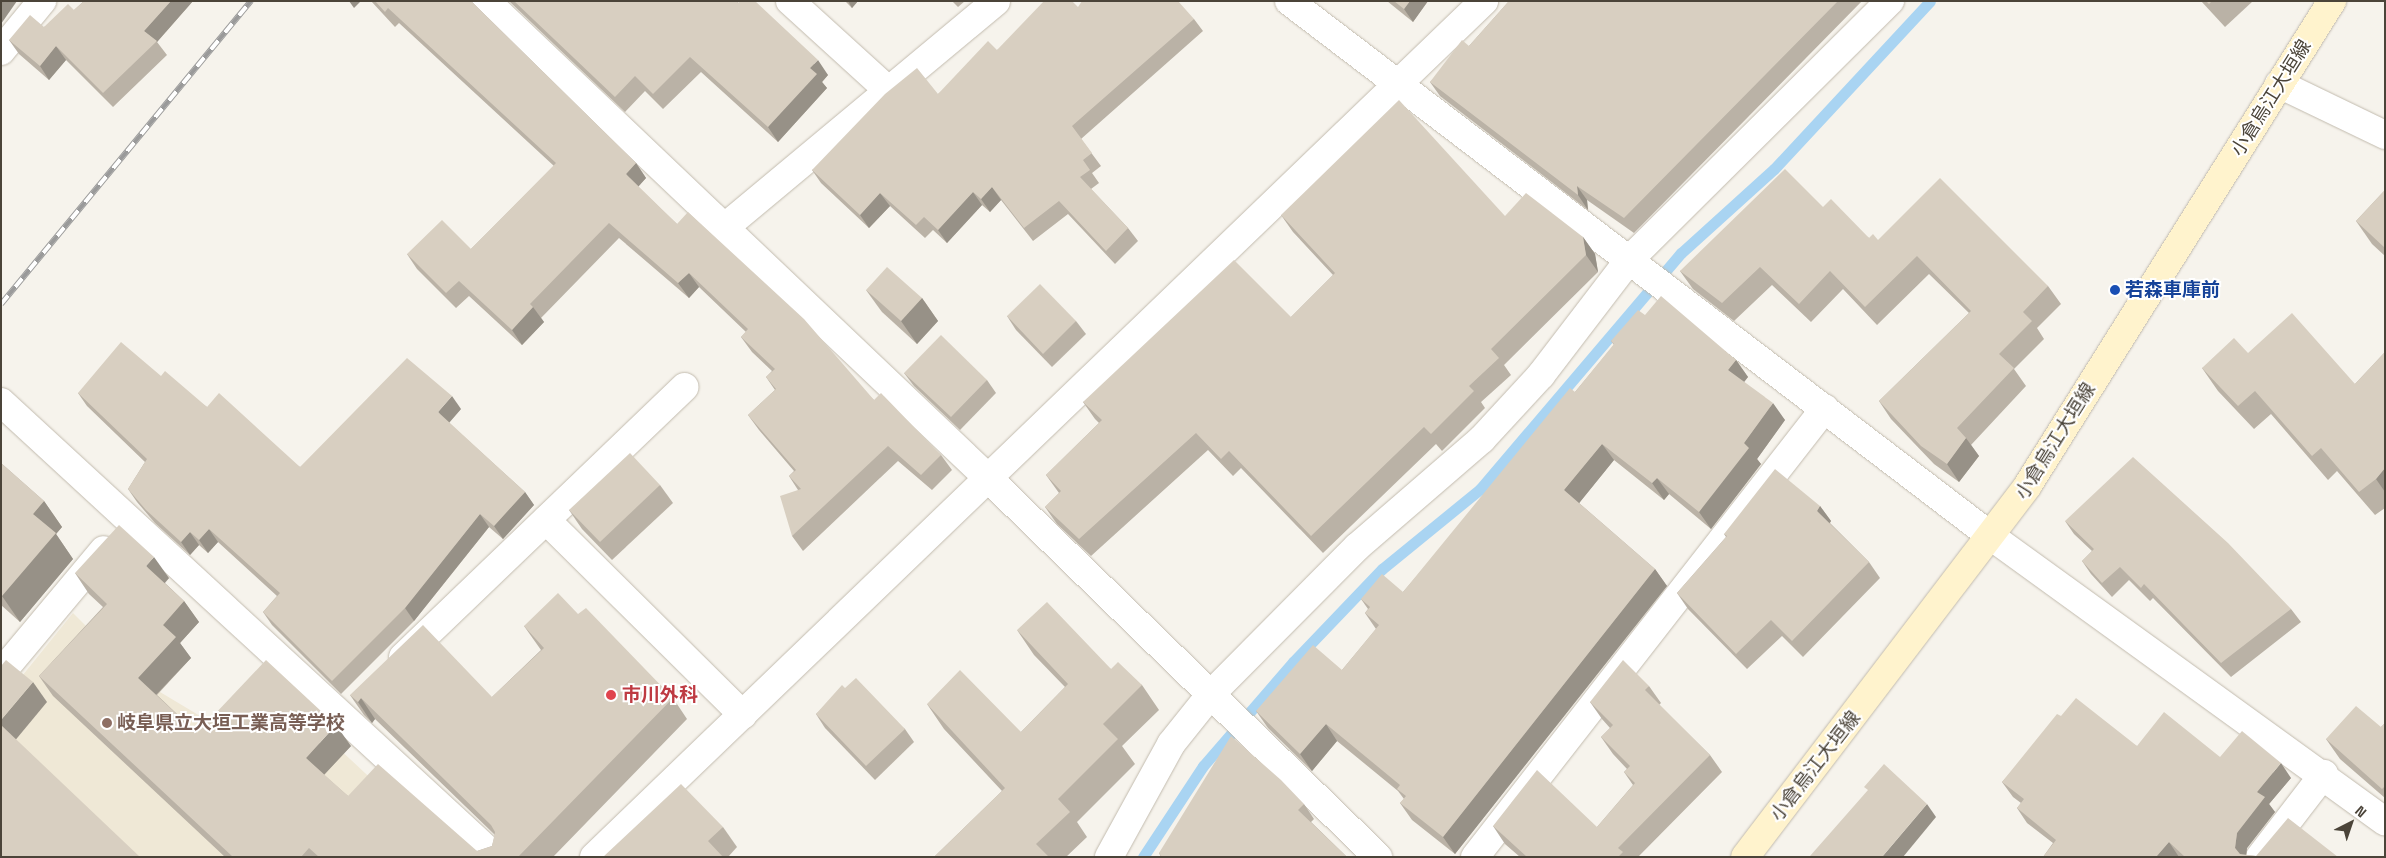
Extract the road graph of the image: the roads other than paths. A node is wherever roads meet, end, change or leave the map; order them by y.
1 (42, 1) edge
2 (486, 1) edge
3 (790, 1) edge
4 (996, 1) edge
5 (1289, 1) edge
6 (1484, 1) edge
7 (1890, 1) edge
8 (2332, 1) edge
9 (1, 50) edge
10 (1398, 83) junction
11 (2279, 84) junction
12 (889, 91) junction
13 (2385, 135) edge
14 (724, 228) junction
15 (1637, 265) junction
16 (685, 387) dead end
17 (1, 402) edge
18 (1825, 408) junction
19 (988, 478) junction
20 (130, 518) junction
21 (546, 520) junction
22 (1992, 537) junction
23 (1, 673) edge
24 (384, 674) edge
25 (363, 695) edge
26 (1217, 701) junction
27 (342, 715) junction
28 (743, 715) junction
29 (2324, 774) junction
30 (2385, 821) edge
31 (495, 857) edge
32 (594, 857) edge
33 (1109, 857) edge
34 (1378, 857) edge
35 (1475, 857) edge
36 (1745, 857) edge
37 (2260, 857) edge

1 - 9 street
2 - 14 street
3 - 12 street
4 - 12 street
5 - 10 street
6 - 10 street
7 - 15 street
8 - 11 main road, 小倉烏江大垣線
10 - 15 street
10 - 19 street
11 - 13 street
11 - 22 main road, 小倉烏江大垣線
12 - 14 street
14 - 19 street
15 - 18 street
15 - 26 street
16 - 21 street
17 - 20 street
18 - 22 street
18 - 35 street
19 - 26 street
19 - 28 street
20 - 23 street
20 - 27 street
21 - 24 street
21 - 28 street
22 - 29 street
22 - 36 main road, 小倉烏江大垣線
25 - 27 street
26 - 33 street
26 - 34 street
27 - 31 street
28 - 32 street
29 - 30 street
29 - 37 street

